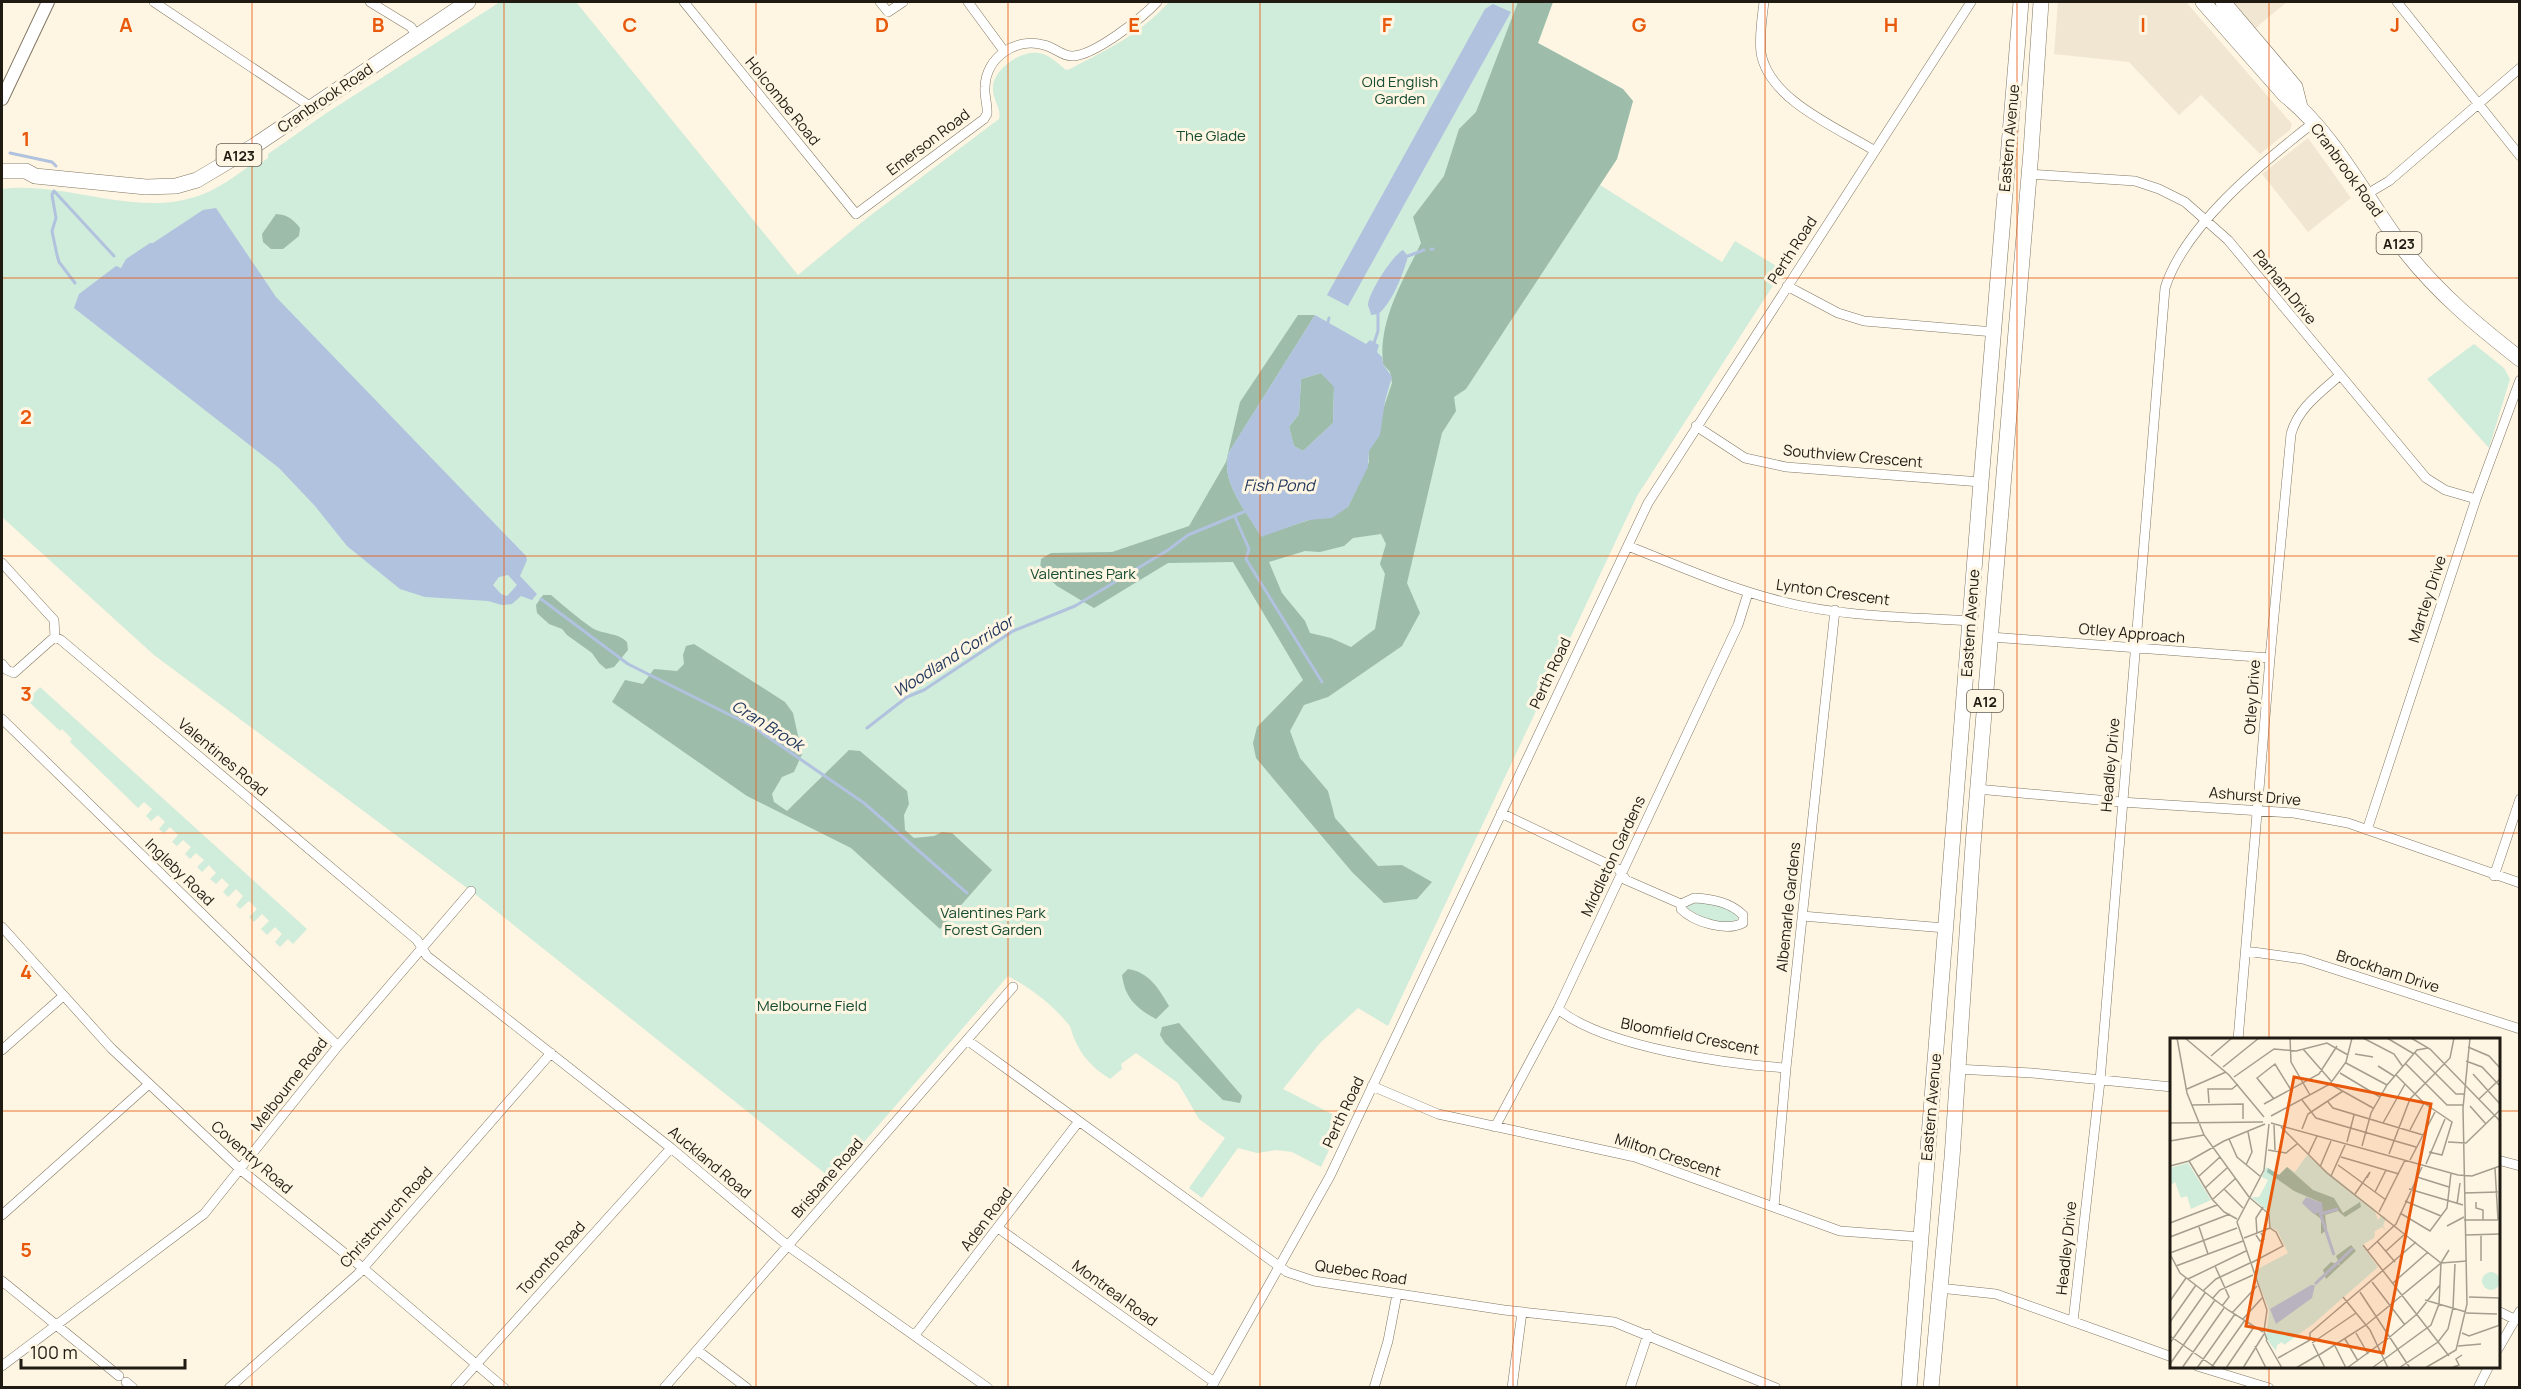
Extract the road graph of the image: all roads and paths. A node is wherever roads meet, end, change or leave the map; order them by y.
1 (48, 2) edge
2 (154, 2) edge
3 (370, 2) edge
4 (468, 2) edge
5 (684, 2) edge
6 (880, 2) edge
7 (903, 2) edge
8 (968, 2) edge
9 (1157, 2) edge
10 (1764, 2) edge
11 (1971, 2) edge
12 (2021, 2) edge
13 (2040, 2) edge
14 (2203, 2) edge
15 (2223, 2) edge
16 (2397, 2) edge
17 (416, 36) junction
18 (1004, 51) junction
19 (2520, 68) edge
20 (3, 91) edge
21 (2478, 103) junction
22 (2300, 107) junction
23 (311, 108) junction
24 (2313, 123) junction
25 (1875, 151) junction
26 (2520, 156) edge
27 (2, 160) edge
28 (2, 171) edge
29 (28, 173) junction
30 (2029, 174) junction
31 (2, 181) edge
32 (2367, 194) junction
33 (861, 210) joint
34 (2206, 222) junction
35 (1787, 286) junction
36 (1994, 332) junction
37 (2520, 359) edge
38 (2339, 376) junction
39 (2520, 380) edge
40 (1696, 426) junction
41 (1981, 482) junction
42 (2476, 498) junction
43 (1628, 546) junction
44 (2, 563) edge
45 (1748, 592) junction
46 (1835, 610) junction
47 (1971, 621) junction
48 (1991, 636) junction
49 (56, 638) junction
50 (2135, 648) junction
51 (2270, 658) junction
52 (2, 664) edge
53 (2, 718) edge
54 (1977, 789) junction
55 (2520, 799) edge
56 (2121, 802) junction
57 (2258, 811) junction
58 (1501, 813) junction
59 (2367, 830) junction
60 (1622, 874) junction
61 (2494, 876) junction
62 (2520, 883) edge
63 (471, 891) dead end
64 (1681, 904) junction
65 (1802, 916) junction
66 (2, 927) edge
67 (1946, 928) junction
68 (421, 949) junction
69 (2246, 951) junction
70 (1013, 987) dead end
71 (62, 997) junction
72 (1558, 1009) junction
73 (2520, 1029) edge
74 (2238, 1038) edge
75 (967, 1040) junction
76 (338, 1046) junction
77 (2, 1050) edge
78 (551, 1053) junction
79 (1786, 1068) junction
80 (1956, 1070) junction
81 (2100, 1081) junction
82 (149, 1084) junction
83 (1372, 1086) junction
84 (2170, 1087) edge
85 (1079, 1121) junction
86 (1495, 1127) junction
87 (671, 1148) junction
88 (2500, 1160) edge
89 (2520, 1166) edge
90 (241, 1170) junction
91 (1774, 1207) junction
92 (2, 1215) edge
93 (998, 1228) junction
94 (1921, 1238) junction
95 (788, 1246) junction
96 (1280, 1267) junction
97 (363, 1268) junction
98 (2, 1281) edge
99 (1939, 1288) junction
100 (1398, 1294) junction
101 (2500, 1311) edge
102 (1522, 1312) junction
103 (2517, 1315) edge
104 (2073, 1322) junction
105 (57, 1325) junction
106 (1648, 1334) junction
107 (915, 1335) junction
108 (2500, 1347) edge
109 (697, 1350) junction
110 (2170, 1356) edge
111 (475, 1364) junction
112 (2, 1366) edge
113 (2205, 1368) edge
114 (2488, 1368) edge
115 (126, 1382) edge
116 (1213, 1385) edge
117 (229, 1388) edge
118 (454, 1388) edge
119 (504, 1388) edge
120 (664, 1388) edge
121 (747, 1388) edge
122 (988, 1388) edge
123 (1374, 1388) edge
124 (1512, 1388) edge
125 (1630, 1388) edge
126 (1776, 1388) edge
127 (1909, 1388) edge
128 (1931, 1388) edge
129 (2269, 1388) edge
130 (2478, 1388) edge

1 - 20 street
2 - 23 street
3 - 17 street
4 - 17 main road, Cranbrook Road / A123
5 - 33 street, Holcombe Road
6 - 7 street
8 - 18 street
9 - 18 street
10 - 25 street
11 - 25 street, Perth Road
12 - 36 main road, Eastern Avenue / A12
13 - 30 main road, Eastern Avenue / A12
14 - 22 main road, Cranbrook Road / A123
15 - 22 main road, Cranbrook Road / A123
16 - 21 street
17 - 23 main road, Cranbrook Road / A123
18 - 33 street, Emerson Road
19 - 21 street
21 - 26 street
21 - 32 street
22 - 24 main road, Cranbrook Road / A123
23 - 29 main road, Cranbrook Road / A123
24 - 32 main road, Cranbrook Road / A123
24 - 34 street, Headley Drive
25 - 35 street, Perth Road
27 - 29 main road
28 - 29 main road, Cranbrook Road / A123
29 - 31 main road, Cranbrook Road / A123
30 - 34 street, Parham Drive
30 - 48 main road, Eastern Avenue / A12
32 - 37 main road, Cranbrook Road / A123
34 - 38 street, Parham Drive
34 - 50 street, Headley Drive
35 - 36 street
35 - 40 street, Perth Road
36 - 41 main road, Eastern Avenue / A12
38 - 42 street, Parham Drive
38 - 51 street, Otley Drive
39 - 42 street, Martley Drive
40 - 41 street, Southview Crescent
40 - 43 street, Perth Road
41 - 47 main road, Eastern Avenue / A12
42 - 59 street, Martley Drive
43 - 45 street, Lynton Crescent
43 - 58 street, Perth Road
44 - 49 street
45 - 46 street, Lynton Crescent
45 - 60 street, Middleton Gardens
46 - 47 street, Lynton Crescent
46 - 65 street, Albemarle Gardens
47 - 67 main road, Eastern Avenue / A12
48 - 50 street, Otley Approach
48 - 54 main road, Eastern Avenue / A12
49 - 52 street
49 - 68 street, Valentines Road
50 - 51 street, Otley Approach
50 - 56 street, Headley Drive
51 - 57 street, Otley Drive
53 - 76 street, Ingleby Road
54 - 56 street, Ashurst Drive
54 - 80 main road, Eastern Avenue / A12
55 - 61 street
56 - 57 street, Ashurst Drive
56 - 81 street, Headley Drive
57 - 59 street, Ashurst Drive
57 - 69 street, Otley Drive
58 - 60 street
58 - 83 street, Perth Road
59 - 61 street, Ashurst Drive
60 - 64 street
60 - 72 street, Middleton Gardens
61 - 62 street, Ashurst Drive
63 - 68 street, Melbourne Road
64 - 64 street
65 - 67 street
65 - 79 street, Albemarle Gardens
66 - 71 street, Coventry Road
67 - 94 main road, Eastern Avenue / A12
68 - 76 street, Melbourne Road
68 - 78 street, Auckland Road
69 - 73 street, Brockham Drive
69 - 74 street, Otley Drive
70 - 75 street, Brisbane Road
71 - 77 street
71 - 82 street, Coventry Road
72 - 79 street, Bloomfield Crescent
72 - 86 street, Middleton Gardens
75 - 85 street, Quebec Road
75 - 95 street, Brisbane Road
76 - 90 street, Melbourne Road
78 - 87 street, Auckland Road
78 - 97 street, Christchurch Road
79 - 91 street, Albemarle Gardens
80 - 81 street
80 - 99 main road, Eastern Avenue / A12
81 - 84 street
81 - 104 street, Headley Drive
82 - 90 street, Coventry Road
82 - 92 street
83 - 86 street, Milton Crescent
83 - 96 street, Perth Road
85 - 93 street, Aden Road
85 - 96 street, Quebec Road
86 - 91 street, Milton Crescent
87 - 95 street, Auckland Road
87 - 111 street, Toronto Road
88 - 89 street
90 - 97 street, Coventry Road
90 - 105 street, Melbourne Road
91 - 94 street, Milton Crescent
93 - 107 street, Aden Road
93 - 116 street, Montreal Road
94 - 127 main road, Eastern Avenue / A12
95 - 107 street, Auckland Road
95 - 109 street, Brisbane Road
96 - 100 street, Quebec Road
96 - 116 street, Perth Road
97 - 111 street, Coventry Road
97 - 117 street, Christchurch Road
98 - 105 street
99 - 104 street
99 - 128 main road, Eastern Avenue / A12
100 - 102 street, Quebec Road
100 - 123 street
101 - 103 street
102 - 106 street, Quebec Road
102 - 124 street
103 - 108 street
104 - 110 street
105 - 112 street, Melbourne Road
105 - 115 street
106 - 125 street
106 - 126 street, Quebec Road
107 - 122 street, Auckland Road
109 - 120 street, Brisbane Road
109 - 121 street
111 - 118 street, Toronto Road
111 - 119 street, Coventry Road
113 - 129 street
114 - 130 street

